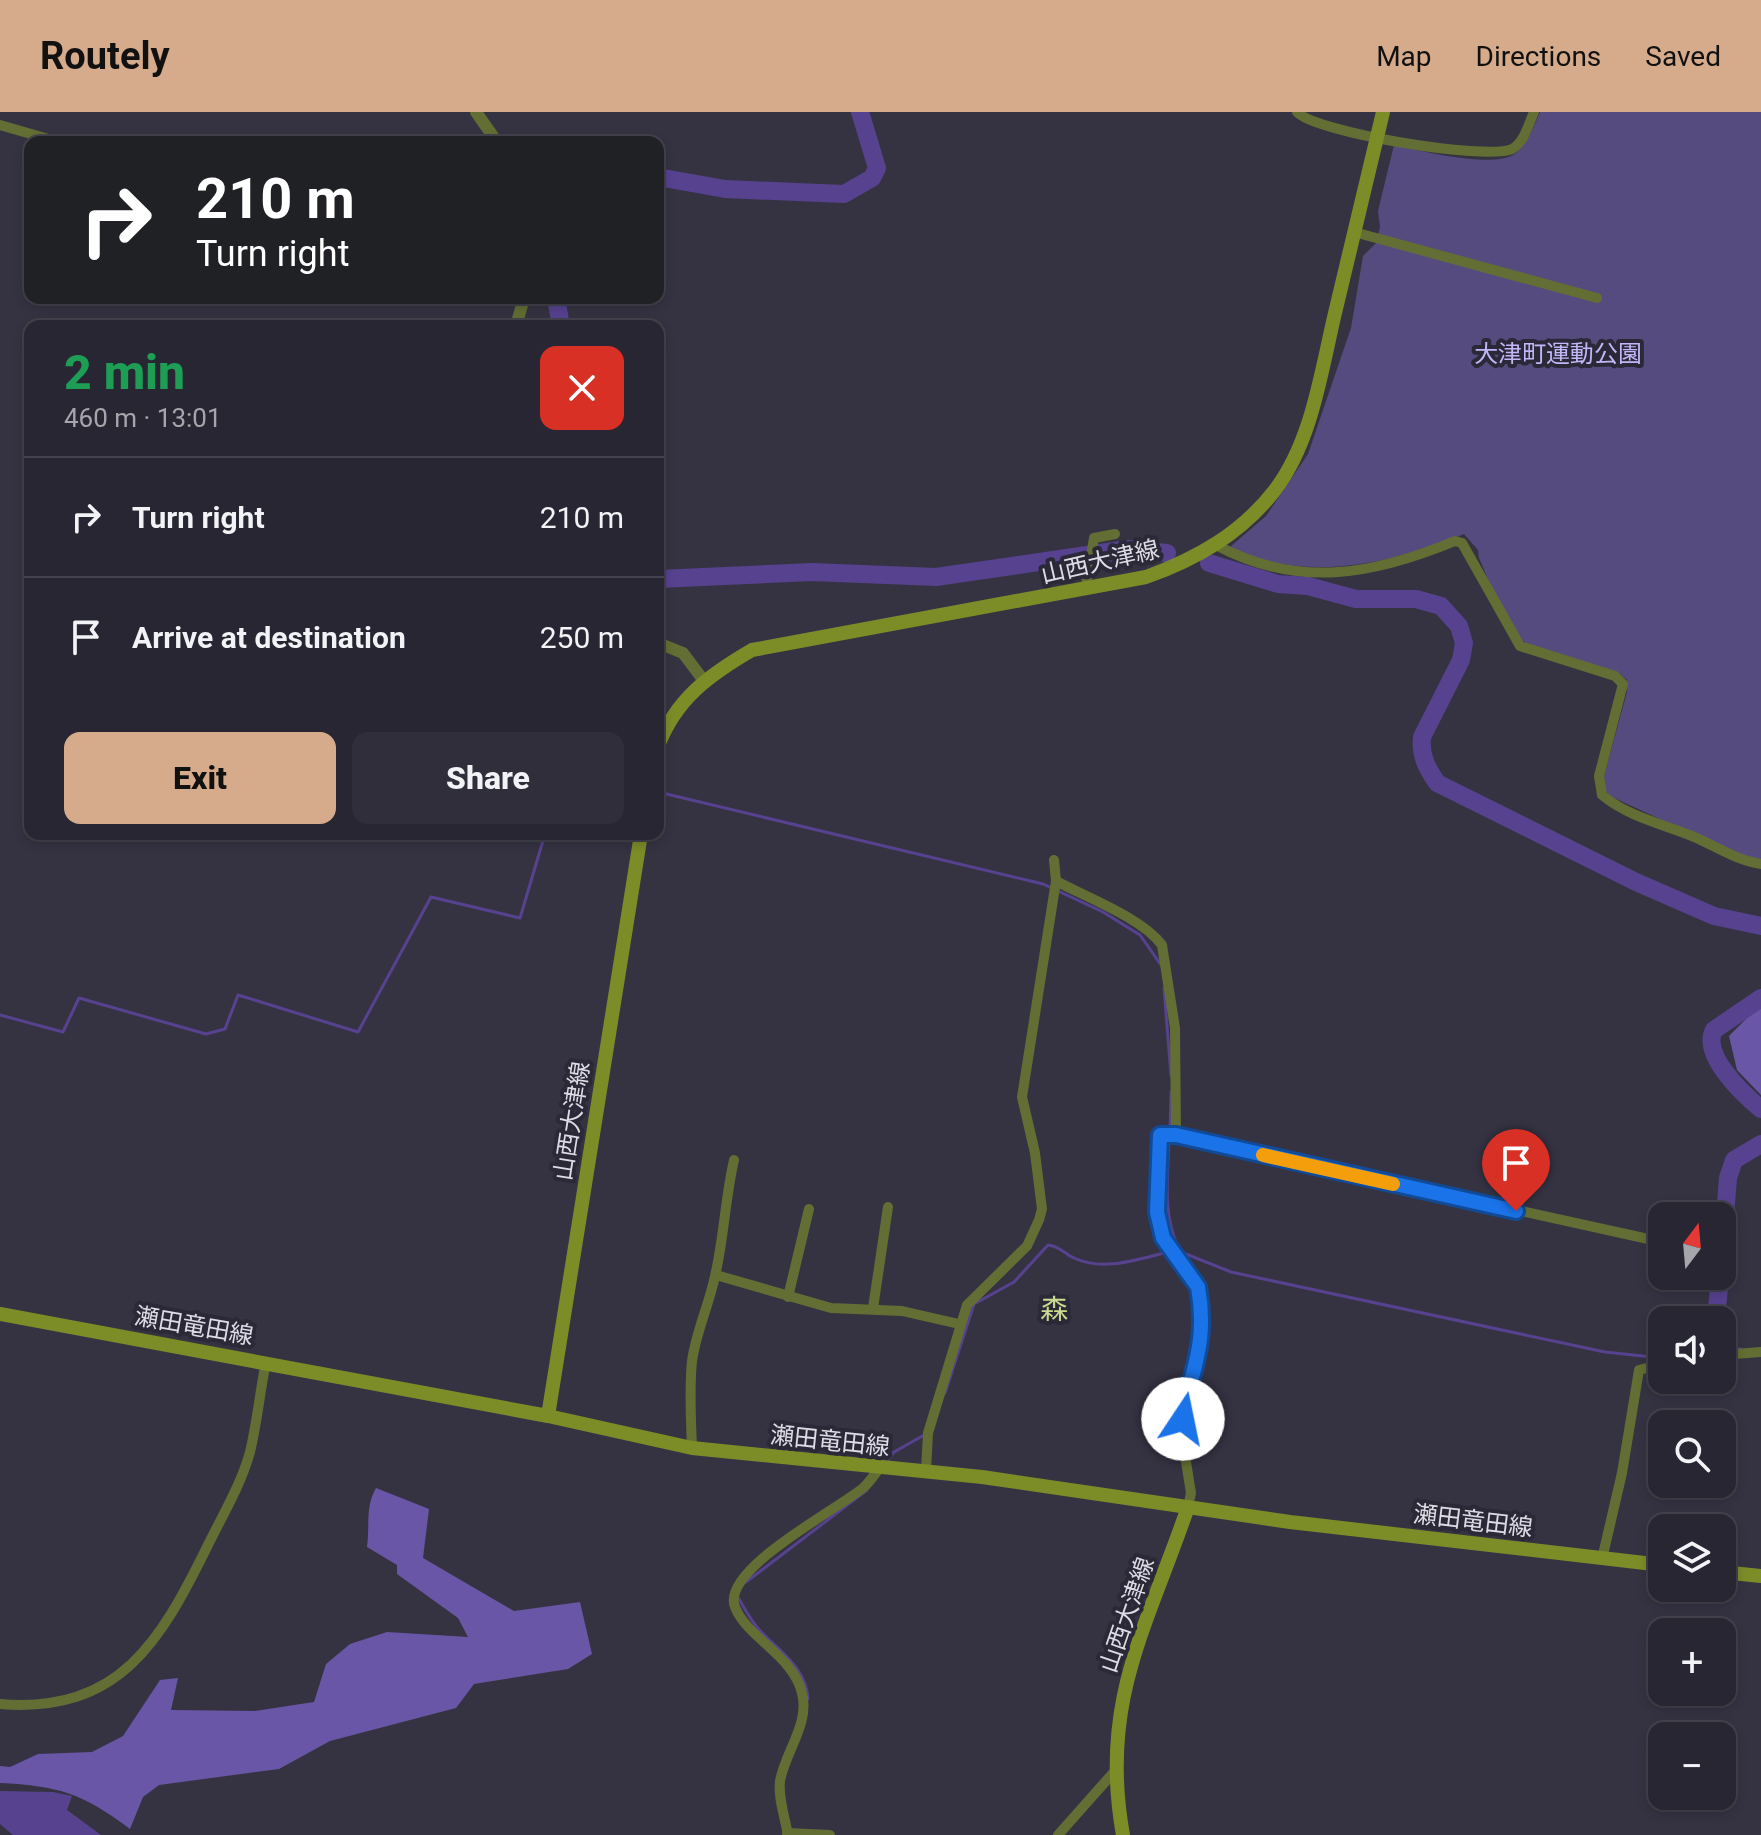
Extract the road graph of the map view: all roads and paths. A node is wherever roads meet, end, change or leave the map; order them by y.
1 (476, 112) edge
2 (1297, 112) edge
3 (1383, 112) edge
4 (1534, 112) edge
5 (0, 125) edge
6 (1377, 135) junction
7 (38, 136) edge
8 (493, 136) edge
9 (1354, 232) junction
10 (1597, 298) dead end
11 (1115, 534) dead end
12 (1216, 545) junction
13 (1085, 590) junction
14 (664, 645) edge
15 (704, 681) junction
16 (664, 731) edge
17 (640, 840) edge
18 (1054, 860) dead end
19 (1761, 864) edge
20 (1056, 881) junction
21 (1176, 1135) junction
22 (734, 1160) dead end
23 (888, 1207) dead end
24 (809, 1209) dead end
25 (1648, 1239) edge
26 (716, 1275) junction
27 (788, 1297) junction
28 (873, 1308) junction
29 (0, 1314) edge
30 (959, 1324) junction
31 (1761, 1352) edge
32 (1736, 1354) edge
33 (266, 1362) junction
34 (1648, 1368) edge
35 (548, 1416) junction
36 (692, 1448) junction
37 (879, 1469) junction
38 (926, 1471) junction
39 (1188, 1507) junction
40 (1602, 1559) junction
41 (1648, 1564) edge
42 (1736, 1573) edge
43 (1761, 1576) edge
44 (0, 1704) edge
45 (1114, 1772) junction
46 (788, 1834) edge
47 (830, 1835) edge
48 (1058, 1835) edge
49 (1123, 1835) edge

1 - 8 street
2 - 6 street
3 - 6 main road, 山西大津線
4 - 6 street
5 - 7 street
6 - 9 main road, 山西大津線
9 - 10 street
9 - 12 main road, 山西大津線
11 - 13 street
12 - 13 main road, 山西大津線
12 - 19 street
13 - 15 main road, 山西大津線
14 - 15 street
15 - 16 main road, 山西大津線
17 - 35 main road, 山西大津線
18 - 20 street
20 - 21 street
20 - 30 street
21 - 25 street
21 - 39 street
22 - 26 street
23 - 28 street
24 - 27 street
26 - 27 street
26 - 36 street
27 - 28 street
28 - 30 street
29 - 33 main road, 瀬田竜田線
30 - 38 street
31 - 32 street
33 - 35 main road, 瀬田竜田線
33 - 44 street
34 - 40 street
35 - 36 main road, 瀬田竜田線
36 - 37 main road, 瀬田竜田線
37 - 38 main road, 瀬田竜田線
37 - 46 street
38 - 39 main road, 瀬田竜田線
39 - 40 main road, 瀬田竜田線
39 - 45 main road, 山西大津線
40 - 41 main road, 瀬田竜田線
42 - 43 main road
45 - 48 street
45 - 49 main road, 山西大津線
46 - 47 street

